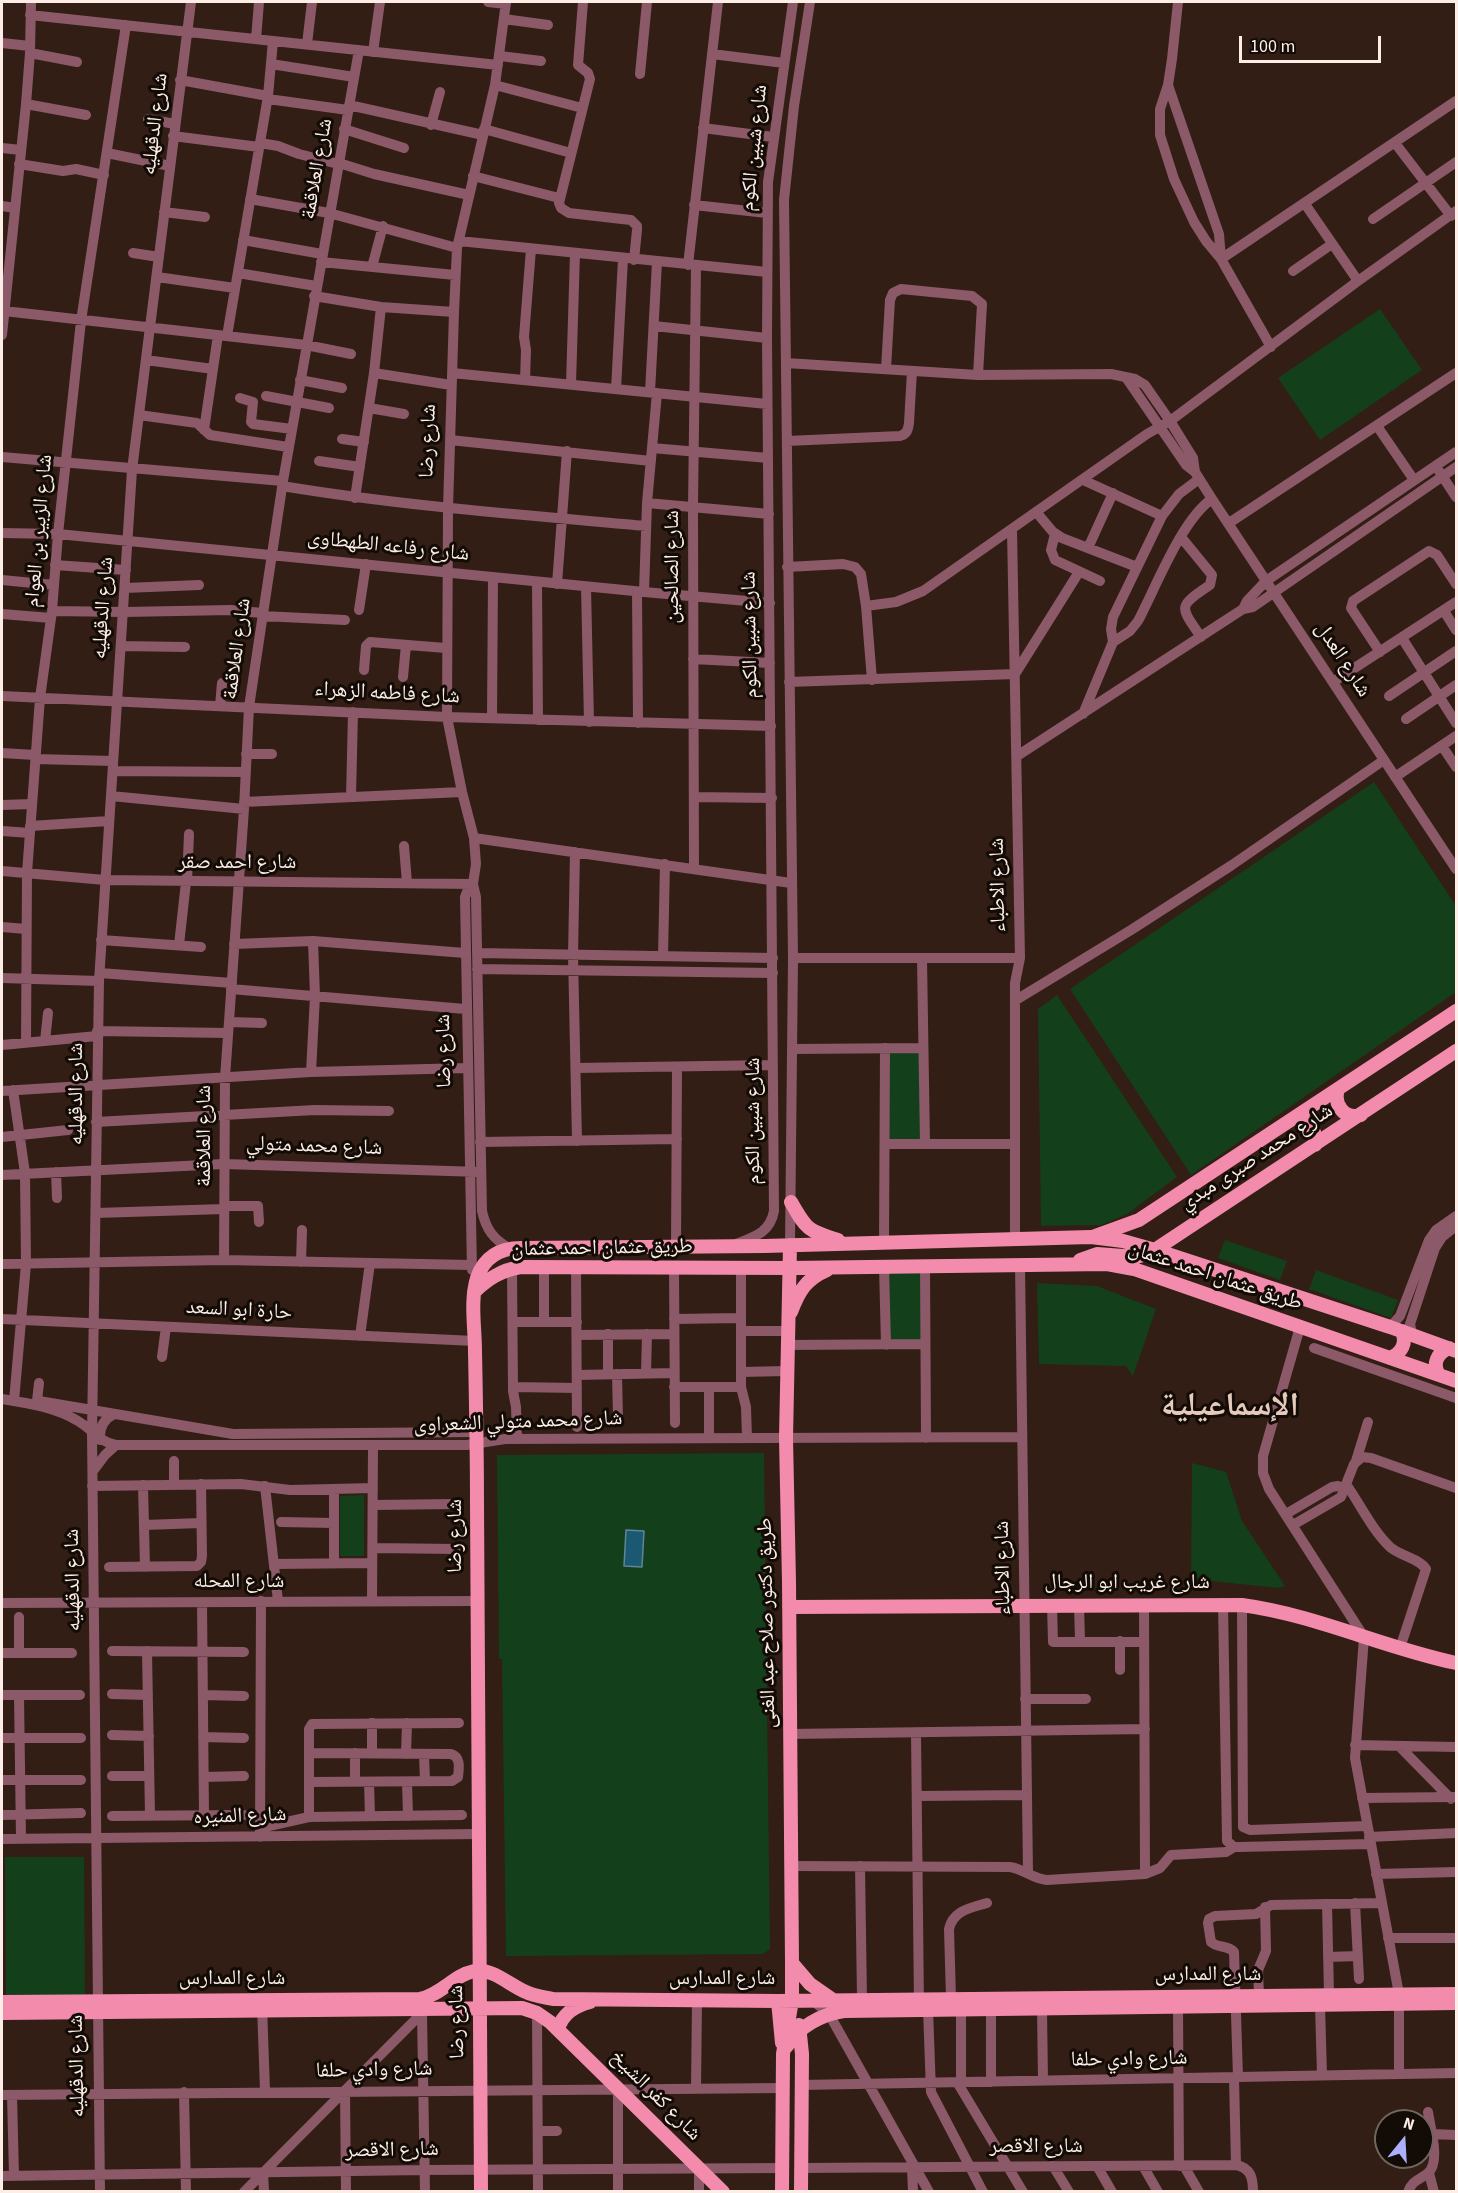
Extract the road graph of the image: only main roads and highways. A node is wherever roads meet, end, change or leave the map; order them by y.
1 (1456, 1011) edge
2 (1456, 1051) edge
3 (1338, 1089) junction
4 (1361, 1115) junction
5 (1295, 1118) junction
6 (1315, 1145) junction
7 (791, 1202) road end
8 (1091, 1237) junction
9 (966, 1239) junction
10 (849, 1244) junction
11 (790, 1245) junction
12 (764, 1246) junction
13 (503, 1250) junction
14 (1155, 1250) junction
15 (1070, 1263) junction
16 (966, 1265) junction
17 (833, 1267) junction
18 (783, 1268) junction
19 (509, 1269) junction
20 (474, 1292) junction
21 (787, 1327) junction
22 (1401, 1331) junction
23 (1453, 1349) edge
24 (1390, 1358) junction
25 (1439, 1375) junction
26 (1456, 1381) edge
27 (789, 1607) junction
28 (1456, 1663) edge
29 (792, 1963) junction
30 (478, 1971) junction
31 (1456, 1994) edge
32 (601, 1999) junction
33 (1399, 1999) junction
34 (785, 2000) junction
35 (833, 2000) junction
36 (1324, 2000) junction
37 (1236, 2001) junction
38 (2, 2002) edge
39 (1456, 2004) edge
40 (262, 2005) junction
41 (922, 2006) junction
42 (97, 2007) junction
43 (479, 2007) junction
44 (2, 2013) edge
45 (558, 2029) junction
46 (800, 2030) junction
47 (783, 2054) junction
48 (481, 2192) edge
49 (723, 2192) edge
50 (782, 2192) edge
51 (801, 2192) edge

1 - 3 main road, شارع محمد صبرى مبدي
2 - 4 main road, شارع محمد صبرى مبدي
3 - 4 main road
3 - 5 main road, شارع محمد صبرى مبدي
4 - 6 main road, شارع محمد صبرى مبدي
5 - 6 main road
5 - 8 main road, شارع محمد صبرى مبدي
6 - 14 main road, شارع محمد صبرى مبدي
7 - 10 main road
8 - 9 main road, طريق عثمان احمد عثمان
8 - 14 main road, طريق عثمان احمد عثمان
9 - 10 main road, طريق عثمان احمد عثمان
9 - 16 main road
10 - 11 main road, طريق عثمان احمد عثمان
11 - 12 main road, طريق عثمان احمد عثمان
11 - 18 main road
12 - 13 main road, طريق عثمان احمد عثمان
12 - 18 main road
13 - 19 main road
13 - 20 main road, طريق عثمان احمد عثمان
14 - 15 main road, شارع محمد صبرى مبدي
14 - 22 main road, طريق عثمان احمد عثمان
15 - 16 main road, طريق عثمان احمد عثمان
15 - 24 main road, طريق عثمان احمد عثمان
16 - 17 main road, طريق عثمان احمد عثمان
17 - 18 main road, طريق عثمان احمد عثمان
17 - 21 main road
18 - 19 main road, طريق عثمان احمد عثمان
18 - 21 main road, طريق دكتور صلاح عبد الغنى
19 - 20 main road, طريق عثمان احمد عثمان
20 - 30 main road, شارع رضا
21 - 27 main road, طريق دكتور صلاح عبد الغنى
22 - 23 main road, طريق عثمان احمد عثمان
22 - 24 main road
23 - 25 main road
24 - 25 main road, طريق عثمان احمد عثمان
25 - 26 main road, طريق عثمان احمد عثمان
27 - 28 main road, شارع غريب ابو الرجال
27 - 29 main road, طريق دكتور صلاح عبد الغنى
29 - 34 main road, طريق دكتور صلاح عبد الغنى
29 - 35 main road
30 - 32 main road, شارع المدارس
30 - 40 main road, شارع المدارس
30 - 43 main road, شارع رضا
31 - 33 main road, شارع المدارس
32 - 34 main road, شارع المدارس
32 - 45 main road
33 - 36 main road, شارع المدارس
33 - 39 main road, شارع المدارس
34 - 35 main road, شارع المدارس
34 - 46 main road, طريق دكتور صلاح عبد الغنى
34 - 47 main road, طريق دكتور صلاح عبد الغنى
35 - 41 main road, شارع المدارس
36 - 37 main road, شارع المدارس
36 - 37 main road, شارع المدارس
37 - 41 main road, شارع المدارس
37 - 41 main road, شارع المدارس
38 - 42 main road, شارع المدارس
40 - 42 main road, شارع المدارس
40 - 43 main road, شارع المدارس
41 - 46 main road, شارع المدارس
42 - 44 main road, شارع المدارس
43 - 45 main road, شارع المدارس
43 - 48 main road, شارع رضا
45 - 49 main road, شارع كفر الشيخ
46 - 47 main road, شارع المدارس
46 - 51 main road, طريق دكتور صلاح عبد الغنى
47 - 50 main road, طريق دكتور صلاح عبد الغنى

